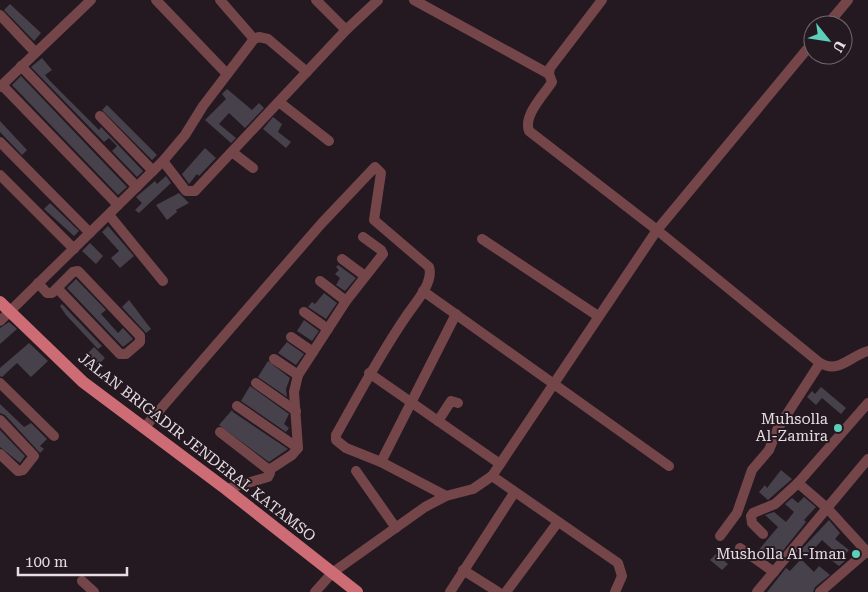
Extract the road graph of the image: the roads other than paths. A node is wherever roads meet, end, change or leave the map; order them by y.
1 (91, 0) edge
2 (156, 0) edge
3 (220, 0) edge
4 (316, 0) edge
5 (378, 0) edge
6 (602, 0) edge
7 (848, 0) edge
8 (417, 1) edge
9 (0, 15) edge
10 (835, 15) edge
11 (346, 30) junction
12 (254, 39) junction
13 (35, 52) junction
14 (803, 54) edge
15 (20, 66) junction
16 (307, 72) junction
17 (227, 74) junction
18 (550, 76) junction
19 (1, 86) edge
20 (279, 102) junction
21 (100, 116) dead end
22 (329, 141) dead end
23 (0, 142) edge
24 (232, 152) junction
25 (163, 161) junction
26 (253, 168) dead end
27 (153, 171) junction
28 (0, 175) edge
29 (137, 186) junction
30 (118, 205) junction
31 (108, 215) junction
32 (657, 230) junction
33 (90, 233) junction
34 (363, 237) dead end
35 (482, 239) dead end
36 (74, 249) junction
37 (342, 259) dead end
38 (365, 276) junction
39 (163, 281) dead end
40 (320, 281) dead end
41 (38, 284) junction
42 (58, 288) junction
43 (423, 290) junction
44 (346, 301) junction
45 (0, 302) edge
46 (10, 311) junction
47 (304, 312) dead end
48 (456, 314) junction
49 (598, 316) junction
50 (0, 321) edge
51 (328, 329) junction
52 (291, 337) dead end
53 (868, 351) edge
54 (313, 352) junction
55 (274, 359) dead end
56 (820, 363) junction
57 (369, 373) junction
58 (298, 375) junction
59 (0, 382) edge
60 (553, 382) junction
61 (256, 383) dead end
62 (411, 402) junction
63 (458, 403) dead end
64 (868, 403) edge
65 (237, 406) dead end
66 (296, 411) junction
67 (0, 420) edge
68 (438, 421) junction
69 (144, 428) junction
70 (220, 432) dead end
71 (54, 436) dead end
72 (298, 448) junction
73 (0, 454) edge
74 (868, 459) edge
75 (381, 462) junction
76 (500, 464) junction
77 (669, 466) dead end
78 (269, 470) junction
79 (356, 471) dead end
80 (492, 476) junction
81 (798, 483) junction
82 (226, 490) junction
83 (514, 493) junction
84 (446, 496) junction
85 (827, 508) junction
86 (558, 522) junction
87 (396, 528) junction
88 (763, 534) dead end
89 (720, 536) dead end
90 (740, 548) dead end
91 (867, 553) edge
92 (315, 559) junction
93 (463, 570) junction
94 (332, 572) junction
95 (774, 572) junction
96 (82, 581) dead end
97 (318, 588) edge
98 (94, 592) edge
99 (357, 592) edge
100 (450, 592) edge
101 (498, 592) edge
102 (506, 592) edge
103 (615, 592) edge
104 (757, 592) edge
105 (820, 592) edge

1 - 13 street
2 - 17 street
3 - 12 street
4 - 11 street
5 - 11 street
6 - 18 street
7 - 10 street
8 - 18 street
9 - 13 street
11 - 16 street
12 - 16 street
12 - 17 street
13 - 15 street
14 - 32 street
15 - 19 street
15 - 29 street
16 - 20 street
17 - 25 street
18 - 32 street
19 - 30 street
20 - 22 street
20 - 24 street
21 - 27 street
23 - 33 street
24 - 25 street
24 - 26 street
25 - 27 street
27 - 29 street
28 - 36 street
29 - 30 street
30 - 31 street
31 - 33 street
31 - 39 street
32 - 49 street
32 - 56 street
33 - 36 street
34 - 38 street
35 - 49 street
36 - 41 street
37 - 38 street
38 - 44 street
40 - 44 street
41 - 42 street
41 - 46 street
42 - 42 street
43 - 48 street
43 - 57 street
43 - 69 street
44 - 51 street
45 - 46 main road, JALAN BRIGADIR JENDERAL KATAMSO
46 - 50 street
46 - 69 main road, JALAN BRIGADIR JENDERAL KATAMSO
47 - 51 street
48 - 60 street
48 - 62 street
49 - 60 street
51 - 54 street
52 - 54 street
53 - 56 street
54 - 58 street
55 - 58 street
56 - 89 street
57 - 62 street
57 - 75 street
58 - 66 street
59 - 71 street
60 - 76 street
60 - 77 street
61 - 66 street
62 - 68 street
62 - 75 street
63 - 68 street
64 - 81 street
65 - 72 street
66 - 72 street
67 - 73 street
68 - 76 street
69 - 82 main road, JALAN BRIGADIR JENDERAL KATAMSO
70 - 78 street
72 - 78 street
74 - 85 street
75 - 84 street
76 - 80 street
78 - 82 street
79 - 87 street
80 - 83 street
80 - 84 street
81 - 85 street
81 - 88 street
82 - 92 main road, JALAN BRIGADIR JENDERAL KATAMSO
83 - 86 street
83 - 93 street
84 - 87 street
85 - 91 street
85 - 95 street
86 - 102 street
86 - 103 street
87 - 94 street
90 - 95 street
91 - 105 street
92 - 94 main road, JALAN BRIGADIR JENDERAL KATAMSO
92 - 97 street
93 - 100 street
93 - 101 street
94 - 97 street
94 - 99 main road, JALAN BRIGADIR JENDERAL KATAMSO
95 - 104 street
96 - 98 street

